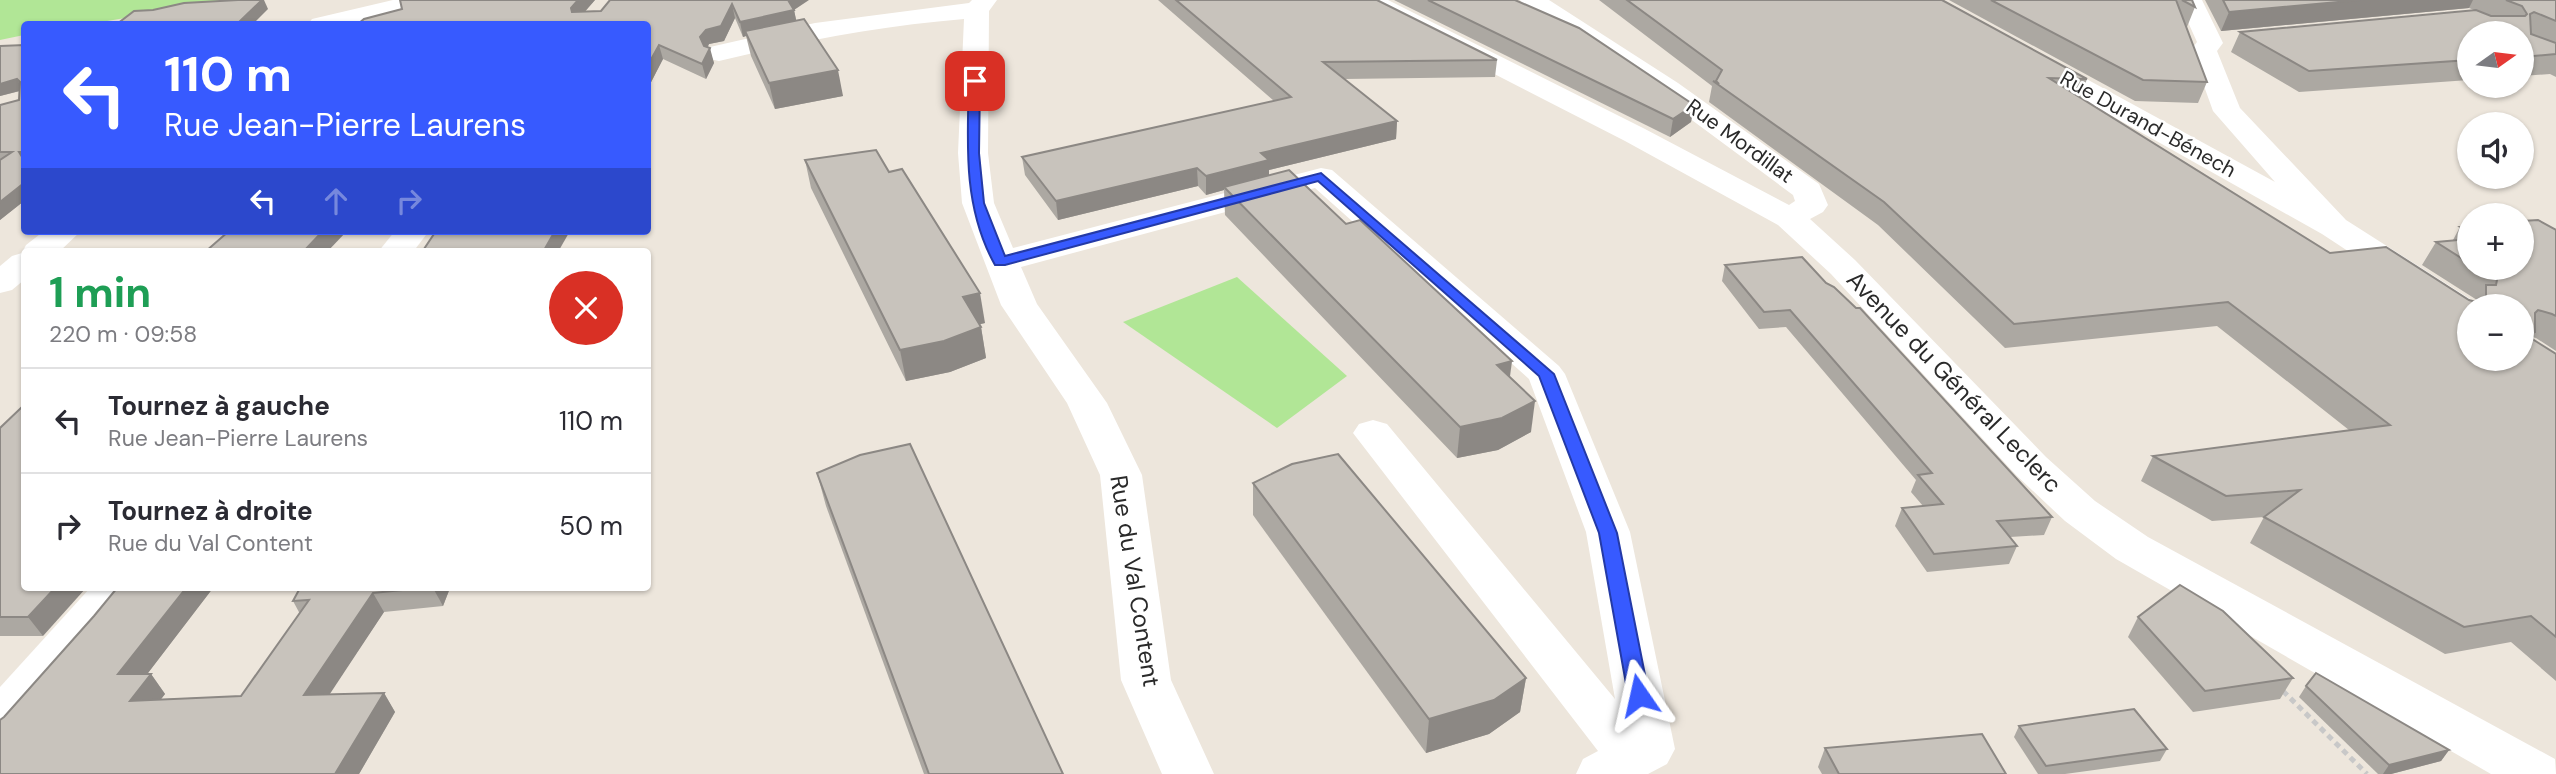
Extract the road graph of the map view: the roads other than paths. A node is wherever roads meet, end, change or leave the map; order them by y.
1 (425, 0) edge
2 (1369, 0) edge
3 (1532, 0) edge
4 (2190, 0) edge
5 (981, 5) edge
6 (335, 21) edge
7 (719, 52) edge
8 (2020, 53) edge
9 (2238, 123) junction
10 (2169, 136) junction
11 (1789, 218) junction
12 (2334, 227) junction
13 (60, 235) edge
14 (43, 248) edge
15 (1000, 262) junction
16 (21, 266) edge
17 (0, 283) edge
18 (2457, 306) edge
19 (1373, 433) dead end
20 (114, 591) edge
21 (0, 721) edge
22 (1617, 766) edge
23 (1188, 774) edge
24 (2536, 774) edge

1 - 6 street
2 - 11 street, Avenue du Général Leclerc
3 - 11 street, Rue Mordillat
4 - 9 street
5 - 7 street
5 - 15 street, Rue du Val Content
8 - 10 street, Rue Durand-Bénech
9 - 10 street
9 - 12 street
10 - 12 street, Rue Durand-Bénech
11 - 24 street, Avenue du Général Leclerc
12 - 18 street
13 - 14 street
15 - 22 street
15 - 23 street, Rue du Val Content
16 - 17 street
19 - 22 street
20 - 21 street

